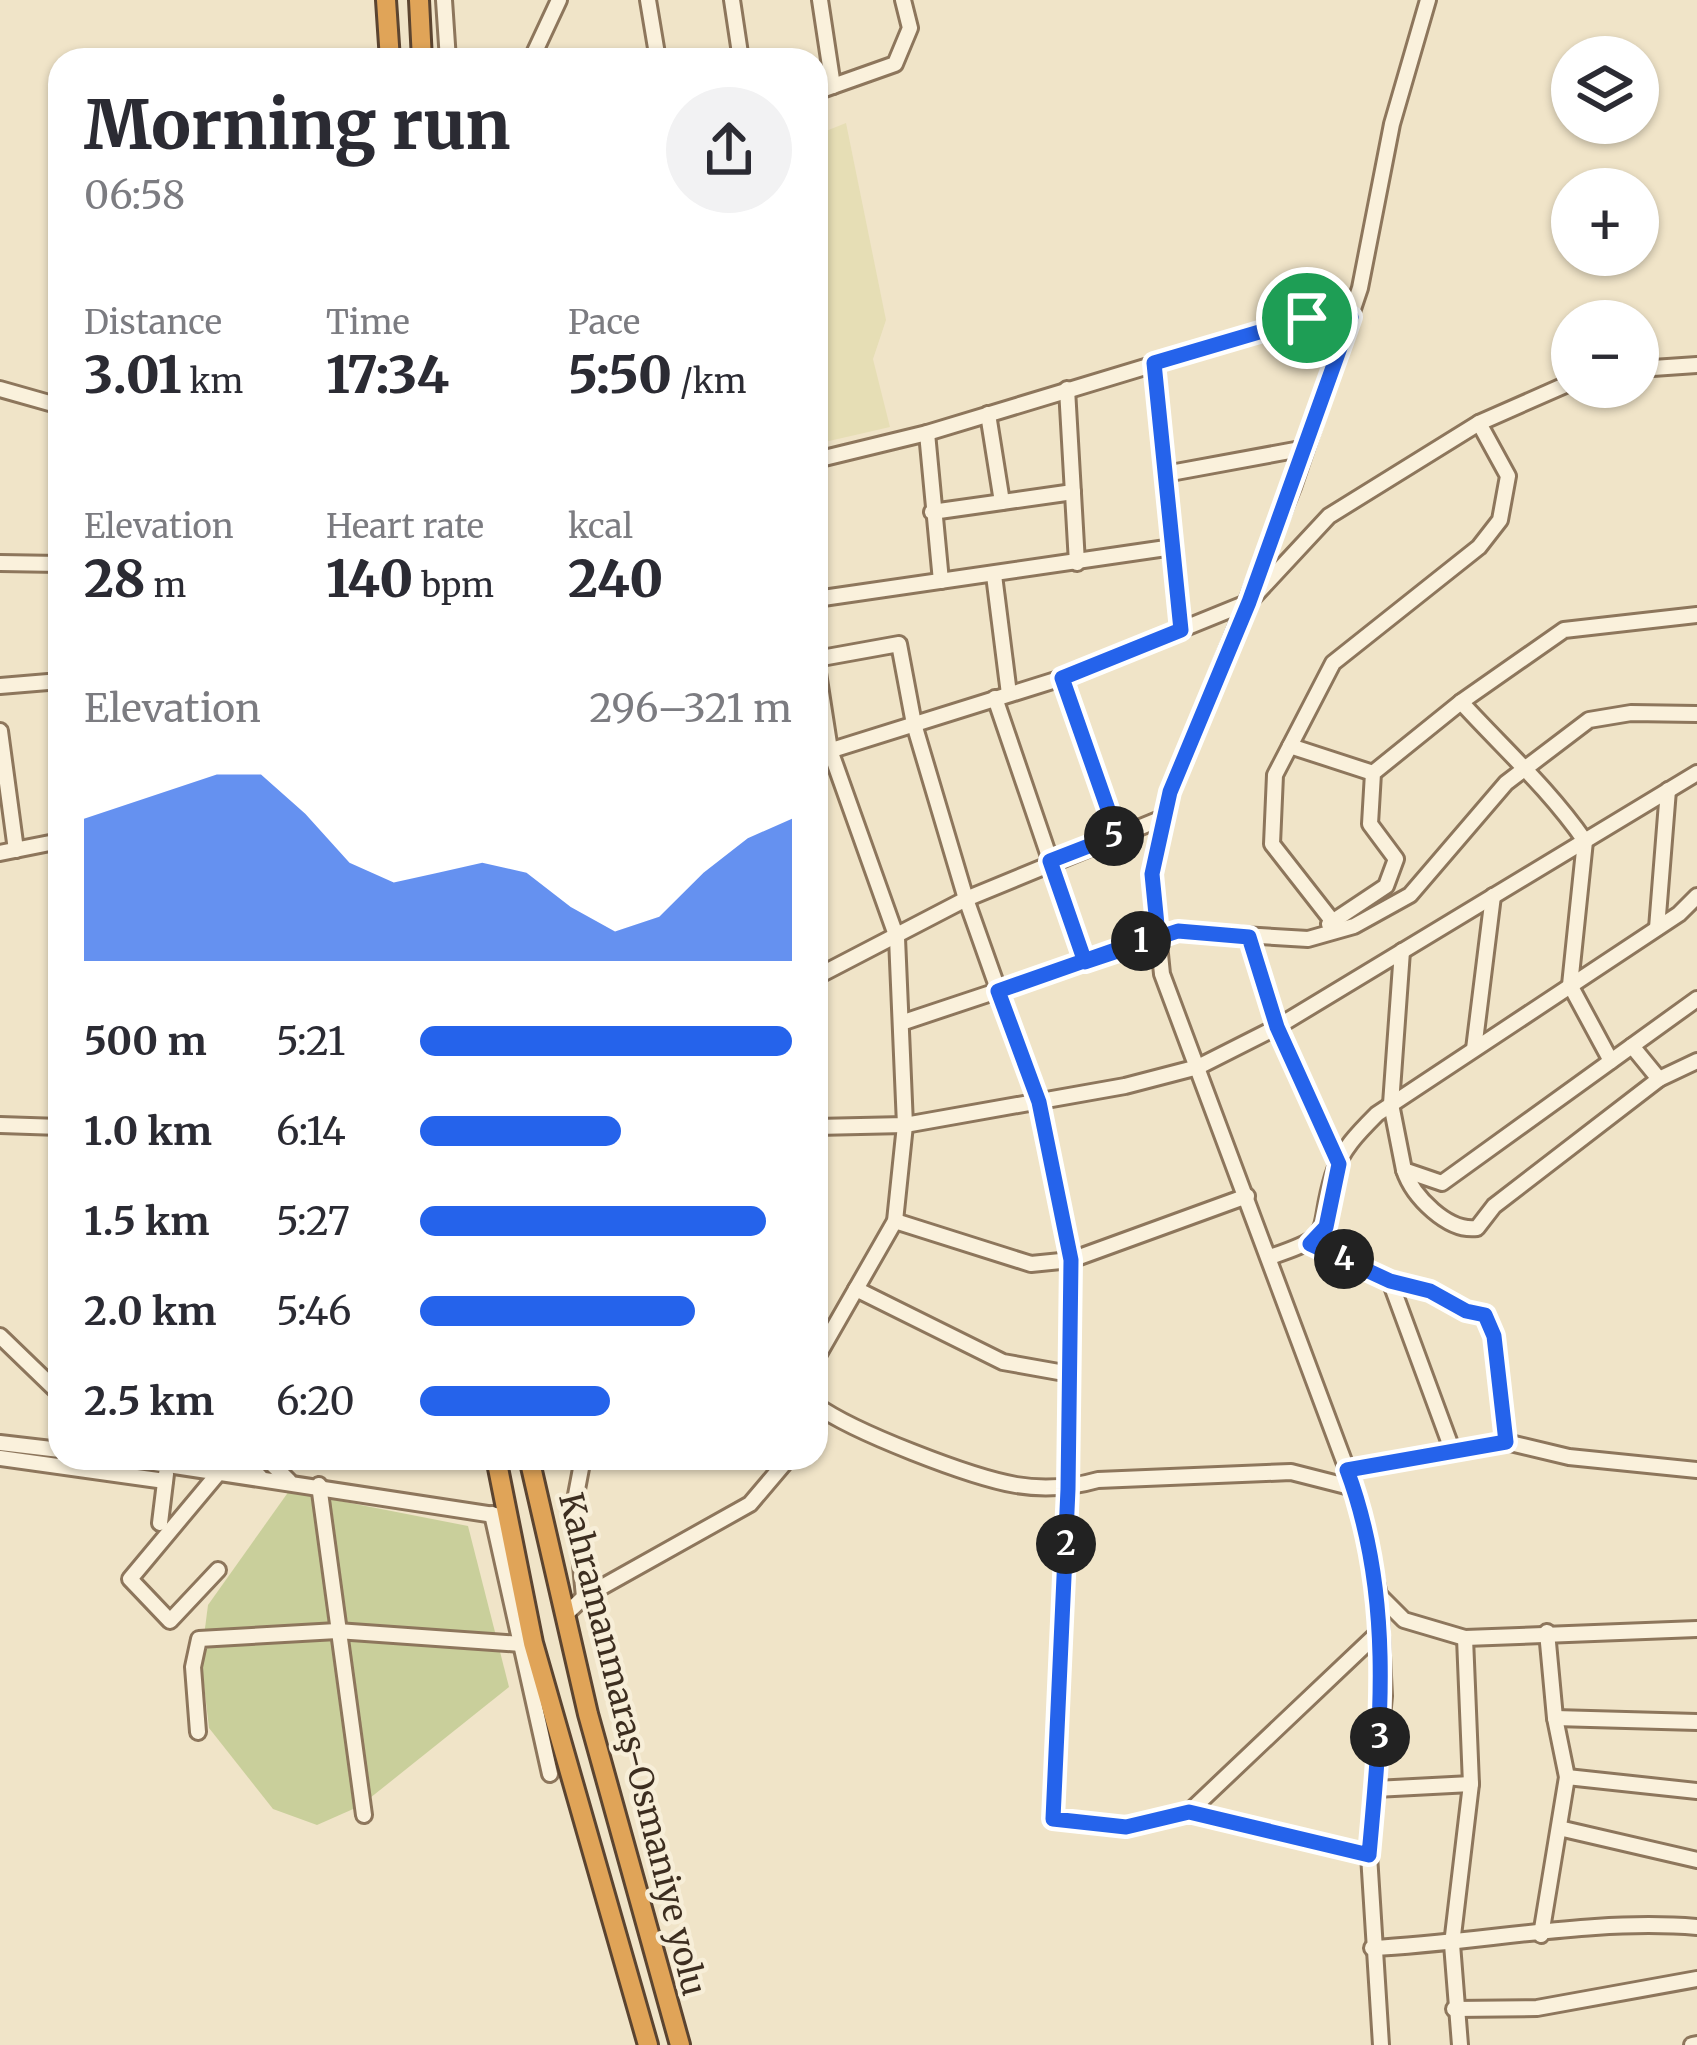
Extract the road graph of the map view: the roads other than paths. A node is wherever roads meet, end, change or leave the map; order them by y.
1 (386, 0) edge
2 (418, 0) edge
3 (444, 0) edge
4 (559, 0) edge
5 (648, 0) edge
6 (732, 0) edge
7 (820, 0) edge
8 (903, 0) edge
9 (1428, 0) edge
10 (389, 48) edge
11 (421, 48) edge
12 (447, 48) edge
13 (537, 48) edge
14 (656, 48) edge
15 (739, 48) edge
16 (827, 48) edge
17 (828, 53) edge
18 (833, 86) junction
19 (828, 88) edge
20 (1351, 317) junction
21 (1154, 363) junction
22 (1697, 365) edge
23 (1659, 368) edge
24 (0, 389) edge
25 (1067, 389) junction
26 (1551, 391) edge
27 (48, 403) edge
28 (988, 414) junction
29 (1479, 424) junction
30 (927, 433) junction
31 (1306, 448) junction
32 (828, 457) edge
33 (1165, 474) junction
34 (1073, 492) junction
35 (1002, 502) junction
36 (932, 512) junction
37 (1173, 547) junction
38 (1077, 562) junction
39 (0, 563) edge
40 (48, 564) edge
41 (994, 575) junction
42 (941, 581) junction
43 (828, 597) edge
44 (1249, 602) junction
45 (1697, 615) edge
46 (1181, 630) junction
47 (828, 658) edge
48 (1062, 678) junction
49 (48, 682) edge
50 (0, 686) edge
51 (1002, 696) junction
52 (1461, 702) junction
53 (1697, 714) edge
54 (914, 724) junction
55 (0, 731) edge
56 (1290, 746) junction
57 (828, 750) edge
58 (828, 765) edge
59 (1523, 769) junction
60 (1373, 773) junction
61 (1697, 773) edge
62 (1668, 790) junction
63 (1165, 817) junction
64 (1117, 835) junction
65 (1585, 841) junction
66 (48, 844) edge
67 (8, 852) edge
68 (1050, 861) junction
69 (1493, 896) junction
70 (1697, 896) edge
71 (966, 899) junction
72 (1333, 922) junction
73 (1657, 928) junction
74 (1158, 935) junction
75 (1249, 937) junction
76 (897, 938) junction
77 (1308, 938) junction
78 (1402, 952) junction
79 (1085, 962) junction
80 (828, 971) edge
81 (1570, 986) junction
82 (998, 991) junction
83 (1697, 999) edge
84 (901, 1023) junction
85 (1277, 1027) junction
86 (1632, 1046) junction
87 (1474, 1049) junction
88 (1611, 1061) junction
89 (1697, 1061) edge
90 (1198, 1067) junction
91 (1659, 1079) junction
92 (1039, 1102) junction
93 (1391, 1104) junction
94 (0, 1125) edge
95 (905, 1125) junction
96 (48, 1127) edge
97 (828, 1127) edge
98 (1339, 1164) junction
99 (1404, 1170) junction
100 (1247, 1196) junction
101 (895, 1221) junction
102 (1310, 1244) junction
103 (1270, 1257) junction
104 (1071, 1260) junction
105 (1390, 1281) junction
106 (856, 1289) junction
107 (0, 1336) edge
108 (828, 1338) edge
109 (1070, 1374) junction
110 (48, 1382) edge
111 (828, 1417) edge
112 (1506, 1442) junction
113 (0, 1443) edge
114 (48, 1449) edge
115 (1453, 1452) junction
116 (0, 1458) edge
117 (48, 1465) edge
118 (86, 1470) edge
119 (167, 1470) edge
120 (221, 1470) joint
121 (253, 1470) edge
122 (278, 1470) edge
123 (497, 1470) edge
124 (532, 1470) edge
125 (581, 1470) edge
126 (779, 1470) edge
127 (1347, 1470) junction
128 (1697, 1470) edge
129 (260, 1477) junction
130 (165, 1481) junction
131 (289, 1481) junction
132 (319, 1485) junction
133 (1354, 1488) junction
134 (1068, 1489) junction
135 (500, 1516) junction
136 (160, 1523) dead end
137 (218, 1570) dead end
138 (1379, 1595) junction
139 (584, 1597) junction
140 (565, 1615) junction
141 (1696, 1628) edge
142 (337, 1631) junction
143 (1381, 1631) junction
144 (1547, 1631) junction
145 (1465, 1638) junction
146 (521, 1644) junction
147 (1555, 1718) junction
148 (1697, 1722) edge
149 (198, 1732) dead end
150 (550, 1774) dead end
151 (1567, 1777) junction
152 (1472, 1784) junction
153 (1375, 1789) junction
154 (1697, 1792) edge
155 (1189, 1812) junction
156 (364, 1815) dead end
157 (1559, 1828) junction
158 (1369, 1855) junction
159 (1697, 1860) edge
160 (1697, 1928) edge
161 (1541, 1935) junction
162 (1452, 1944) junction
163 (1372, 1948) junction
164 (1697, 1979) edge
165 (1454, 2009) junction
166 (648, 2045) edge
167 (680, 2045) edge
168 (1381, 2045) edge
169 (1460, 2045) edge

1 - 10 highway
2 - 11 highway
3 - 12 street
4 - 13 street
5 - 14 street
6 - 15 street
7 - 16 street
8 - 18 street
9 - 20 street
17 - 18 street
18 - 19 street
20 - 21 street
20 - 31 street
21 - 25 street
21 - 33 street
22 - 23 street
24 - 27 street
25 - 28 street
25 - 34 street
26 - 29 street
28 - 30 street
28 - 35 street
29 - 44 street
29 - 56 street
30 - 32 street
30 - 36 street
31 - 33 street
31 - 44 street
33 - 37 street
34 - 35 street
34 - 38 street
35 - 36 street
36 - 42 street
37 - 38 street
37 - 46 street
38 - 41 street
39 - 40 street
41 - 42 street
41 - 51 street
42 - 43 street
44 - 46 street
44 - 63 street
45 - 52 street
46 - 48 street
47 - 54 street
48 - 51 street
48 - 64 street
49 - 50 street
51 - 54 street
51 - 68 street
52 - 59 street
52 - 60 street
53 - 59 street
54 - 57 street
54 - 71 street
55 - 67 street
56 - 60 street
56 - 72 street
58 - 76 street
59 - 65 street
59 - 77 street
60 - 72 street
61 - 62 street
62 - 65 street
62 - 73 street
63 - 64 street
63 - 74 street
64 - 68 street
65 - 69 street
65 - 81 street
66 - 67 street
68 - 71 street
68 - 79 street
69 - 78 street
69 - 87 street
70 - 73 street
71 - 76 street
71 - 82 street
72 - 77 street
73 - 81 street
74 - 75 street
74 - 79 street
74 - 90 street
75 - 77 street
75 - 85 street
76 - 80 street
76 - 84 street
78 - 85 street
78 - 93 street
79 - 82 street
81 - 87 street
81 - 88 street
82 - 84 street
82 - 92 street
83 - 86 street
84 - 95 street
85 - 90 street
85 - 98 street
86 - 88 street
86 - 91 street
87 - 93 street
88 - 99 street
89 - 91 street
90 - 92 street
90 - 100 street
91 - 99 street
92 - 95 street
92 - 104 street
93 - 98 street
93 - 99 street
94 - 96 street
95 - 97 street
95 - 101 street
98 - 102 street
100 - 103 street
100 - 104 street
101 - 104 street
101 - 106 street
102 - 103 street
102 - 105 street
103 - 127 street
104 - 109 street
105 - 112 street
105 - 115 street
106 - 108 street
106 - 109 street
107 - 110 street
109 - 134 street
111 - 134 street
112 - 115 street
112 - 128 street
113 - 114 street
115 - 127 street
116 - 117 street
118 - 130 street
119 - 130 street
120 - 129 street
120 - 137 street
121 - 129 street
122 - 131 street
123 - 135 highway, Kahramanmaraş-Osmaniye yolu
124 - 140 highway, Kahramanmaraş-Osmaniye yolu
125 - 139 street
126 - 139 street
127 - 133 street
129 - 131 street
130 - 136 street
131 - 132 street
132 - 135 street
132 - 142 street
133 - 134 street
133 - 138 street
134 - 155 street
135 - 146 street
135 - 166 highway, Kahramanmaraş-Osmaniye yolu
138 - 143 street
138 - 145 street
139 - 140 street
140 - 167 highway, Kahramanmaraş-Osmaniye yolu
141 - 144 street
142 - 146 street
142 - 149 street
142 - 156 street
143 - 153 street
143 - 155 street
144 - 145 street
144 - 147 street
145 - 152 street
146 - 150 street
147 - 148 street
147 - 151 street
151 - 154 street
151 - 157 street
152 - 153 street
152 - 162 street
153 - 158 street
155 - 158 street
157 - 159 street
157 - 161 street
158 - 163 street
160 - 161 street
161 - 162 street
162 - 163 street
162 - 165 street
163 - 168 street
164 - 165 street
165 - 169 street

